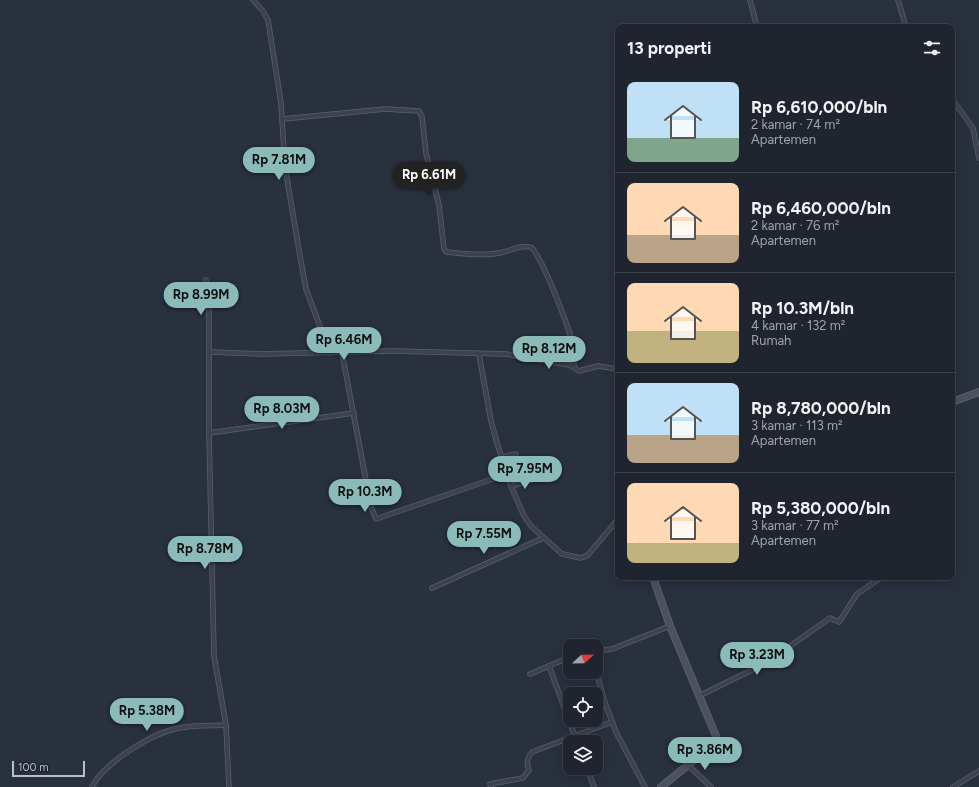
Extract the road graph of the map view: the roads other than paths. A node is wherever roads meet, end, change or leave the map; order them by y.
1 (253, 0) edge
2 (750, 0) edge
3 (898, 0) edge
4 (756, 24) edge
5 (905, 24) edge
6 (955, 103) edge
7 (283, 119) junction
8 (979, 158) edge
9 (206, 280) dead end
10 (210, 352) junction
11 (330, 353) junction
12 (342, 353) junction
13 (479, 354) junction
14 (574, 367) junction
15 (615, 369) edge
16 (979, 392) edge
17 (955, 401) edge
18 (354, 413) junction
19 (209, 433) junction
20 (516, 454) dead end
21 (502, 457) junction
22 (507, 474) junction
23 (534, 479) dead end
24 (511, 486) junction
25 (615, 523) edge
26 (543, 538) junction
27 (654, 580) edge
28 (878, 580) edge
29 (432, 588) dead end
30 (670, 626) junction
31 (603, 649) edge
32 (563, 660) edge
33 (549, 666) junction
34 (530, 674) dead end
35 (599, 679) edge
36 (699, 696) junction
37 (612, 722) junction
38 (226, 725) junction
39 (575, 735) edge
40 (578, 735) edge
41 (563, 740) edge
42 (689, 766) junction
43 (979, 771) edge
44 (590, 775) edge
45 (229, 786) edge
46 (92, 787) edge
47 (224, 787) edge
48 (492, 787) edge
49 (594, 787) edge
50 (645, 787) edge
51 (661, 787) edge
52 (711, 787) edge
53 (953, 787) edge

1 - 7 street
2 - 4 street
3 - 5 street
6 - 8 street
7 - 11 street
7 - 14 street
9 - 10 street
10 - 11 street
10 - 19 street
11 - 12 street
12 - 13 street
12 - 18 street
13 - 14 street
13 - 21 street
14 - 15 street
16 - 17 street
18 - 19 street
18 - 22 street
19 - 38 street
20 - 21 street
21 - 22 street
22 - 24 street
23 - 24 street
24 - 26 street
25 - 26 street
26 - 29 street
27 - 30 street
28 - 36 street
30 - 31 street
30 - 36 street
32 - 33 street
33 - 34 street
33 - 39 street
35 - 37 street
36 - 42 street
37 - 40 street
37 - 50 street
38 - 45 street
38 - 46 street
41 - 48 street
42 - 51 street
42 - 52 street
43 - 53 street
44 - 49 street
45 - 47 street

